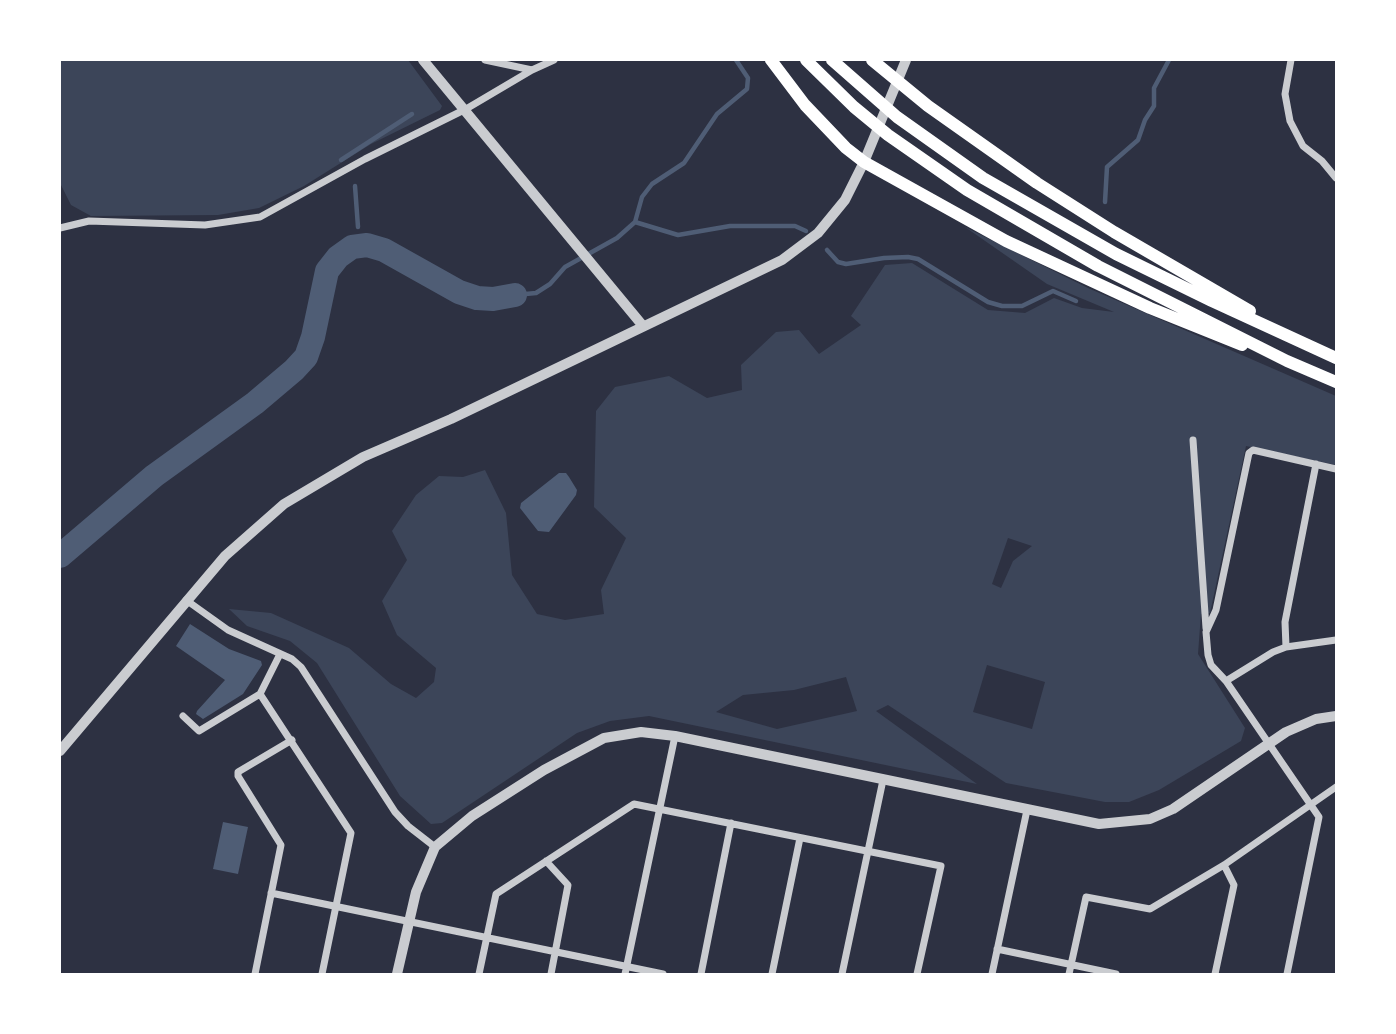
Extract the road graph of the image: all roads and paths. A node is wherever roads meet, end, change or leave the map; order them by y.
1 (423, 60) edge
2 (485, 60) edge
3 (554, 60) edge
4 (771, 60) edge
5 (806, 60) edge
6 (832, 60) edge
7 (872, 60) edge
8 (906, 60) edge
9 (1291, 60) edge
10 (532, 69) junction
11 (898, 81) junction
12 (466, 109) junction
13 (864, 162) junction
14 (1336, 178) edge
15 (60, 228) edge
16 (643, 326) junction
17 (1298, 340) junction
18 (1336, 358) edge
19 (1287, 361) junction
20 (1336, 382) edge
21 (1193, 440) dead end
22 (1316, 464) junction
23 (1336, 469) edge
24 (186, 600) junction
25 (1206, 632) junction
26 (1336, 640) edge
27 (1286, 647) junction
28 (280, 654) junction
29 (1226, 681) junction
30 (260, 694) junction
31 (183, 716) dead end
32 (1336, 716) edge
33 (675, 736) junction
34 (292, 740) junction
35 (63, 742) edge
36 (1268, 744) junction
37 (60, 751) edge
38 (883, 780) junction
39 (1336, 787) edge
40 (1312, 804) junction
41 (660, 809) junction
42 (1027, 810) junction
43 (731, 823) junction
44 (800, 838) junction
45 (435, 846) junction
46 (868, 851) junction
47 (546, 861) junction
48 (1224, 864) junction
49 (271, 893) junction
50 (337, 906) junction
51 (408, 921) junction
52 (487, 938) junction
53 (997, 949) junction
54 (555, 953) junction
55 (1071, 965) junction
56 (625, 971) edge
57 (255, 975) edge
58 (322, 975) edge
59 (397, 975) edge
60 (479, 975) edge
61 (551, 975) edge
62 (663, 975) edge
63 (701, 975) edge
64 (772, 975) edge
65 (842, 975) edge
66 (917, 975) edge
67 (992, 975) edge
68 (1069, 975) edge
69 (1116, 975) edge
70 (1215, 975) edge
71 (1287, 975) edge

1 - 12 street
2 - 10 street
3 - 10 street
4 - 13 main road
5 - 19 main road
6 - 17 main road
7 - 11 main road
8 - 11 street
9 - 14 street
10 - 12 street
11 - 13 street
11 - 17 main road
12 - 15 street
12 - 16 street
13 - 16 street
13 - 19 main road
16 - 24 street
17 - 18 main road
19 - 20 main road
21 - 25 street
22 - 23 street
22 - 25 street
22 - 27 street
24 - 28 street
24 - 35 street
25 - 29 street
26 - 27 street
27 - 29 street
28 - 30 street
28 - 45 street
29 - 36 street
30 - 31 street
30 - 34 street
32 - 36 street
33 - 38 street
33 - 41 street
33 - 45 street
34 - 49 street
34 - 50 street
35 - 37 street
36 - 40 street
36 - 42 street
38 - 42 street
38 - 46 street
39 - 40 street
40 - 48 street
40 - 71 street
41 - 43 street
41 - 47 street
41 - 56 street
42 - 53 street
43 - 44 street
43 - 63 street
44 - 46 street
44 - 64 street
45 - 51 street
46 - 65 street
46 - 66 street
47 - 52 street
47 - 54 street
48 - 55 street
48 - 70 street
49 - 50 street
49 - 57 street
50 - 51 street
50 - 58 street
51 - 52 street
51 - 59 street
52 - 54 street
52 - 60 street
53 - 55 street
53 - 67 street
54 - 56 street
54 - 61 street
55 - 68 street
55 - 69 street
56 - 62 street

